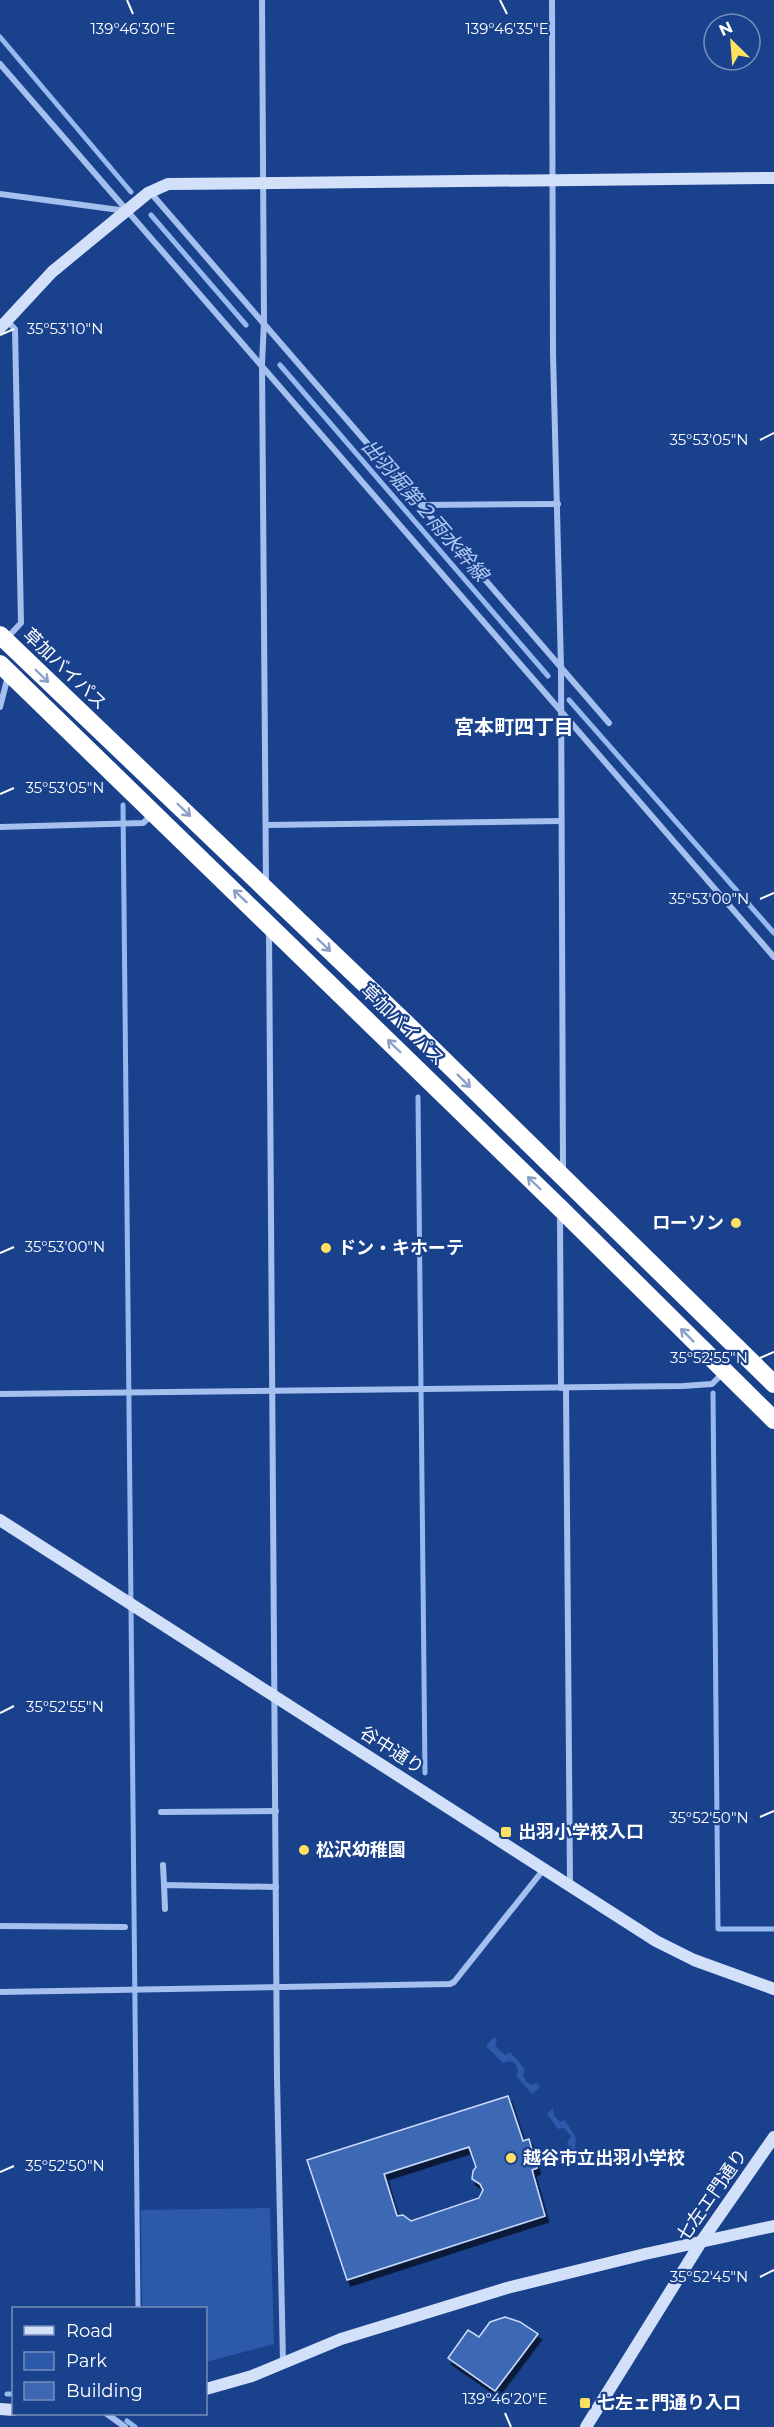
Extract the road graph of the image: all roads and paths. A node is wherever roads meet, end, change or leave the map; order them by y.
1 (262, 0) edge
2 (552, 0) edge
3 (0, 64) edge
4 (774, 178) edge
5 (553, 180) junction
6 (264, 183) junction
7 (149, 193) junction
8 (0, 194) edge
9 (127, 211) junction
10 (264, 322) junction
11 (4, 324) edge
12 (261, 364) junction
13 (558, 504) junction
14 (422, 505) junction
15 (3, 638) edge
16 (561, 667) junction
17 (4, 668) edge
18 (0, 707) edge
19 (560, 710) junction
20 (609, 723) dead end
21 (153, 814) junction
22 (560, 821) junction
23 (267, 825) junction
24 (0, 827) edge
25 (266, 894) junction
26 (268, 918) junction
27 (774, 957) edge
28 (563, 1178) junction
29 (560, 1208) junction
30 (724, 1372) junction
31 (774, 1384) edge
32 (564, 1388) junction
33 (271, 1391) junction
34 (0, 1394) edge
35 (774, 1420) edge
36 (0, 1520) edge
37 (274, 1696) junction
38 (276, 1811) junction
39 (161, 1812) dead end
40 (163, 1864) dead end
41 (544, 1869) junction
42 (164, 1885) junction
43 (570, 1886) junction
44 (276, 1887) junction
45 (165, 1909) dead end
46 (0, 1926) edge
47 (125, 1927) dead end
48 (277, 1988) junction
49 (774, 1989) edge
50 (0, 1992) edge
51 (774, 2137) edge
52 (774, 2226) edge
53 (701, 2242) junction
54 (283, 2362) junction
55 (207, 2389) edge
56 (108, 2415) edge
57 (125, 2427) edge
58 (586, 2427) edge

1 - 6 street
2 - 5 street
3 - 9 street
4 - 5 street
5 - 6 street
5 - 13 street
6 - 7 street
6 - 10 street
7 - 9 street
7 - 10 street
8 - 9 street
9 - 11 street
9 - 12 street
10 - 12 street
10 - 14 street
11 - 15 street
12 - 19 street
12 - 23 street
13 - 14 street
13 - 16 street
14 - 16 street
15 -> 25 highway, 草加バイパス
16 - 19 street
16 - 20 street
17 - 18 street
17 - 21 highway, 草加バイパス
19 - 22 street
19 - 27 street
21 - 24 street
26 -> 21 highway, 草加バイパス
22 - 23 street
22 - 28 street
23 - 25 street
25 -> 28 highway, 草加バイパス
29 -> 26 highway, 草加バイパス
26 - 33 street
28 - 31 highway, 草加バイパス
30 -> 29 highway, 草加バイパス
29 - 32 street
30 - 32 street
30 - 35 highway, 草加バイパス
32 - 33 street
32 - 43 street
33 - 34 street
33 - 37 street
36 - 37 street, 谷中通り
37 - 38 street
37 - 41 street, 谷中通り
38 - 39 street
38 - 44 street
40 - 42 street
41 - 43 street, 谷中通り
41 - 48 street
42 - 44 street
42 - 45 street
43 - 49 street, 谷中通り
44 - 48 street
46 - 47 street
48 - 50 street
48 - 54 street
51 - 53 street, 七左エ門通り
52 - 53 street
53 - 54 street
53 - 58 street, 七左エ門通り
54 - 55 street
56 - 57 street

